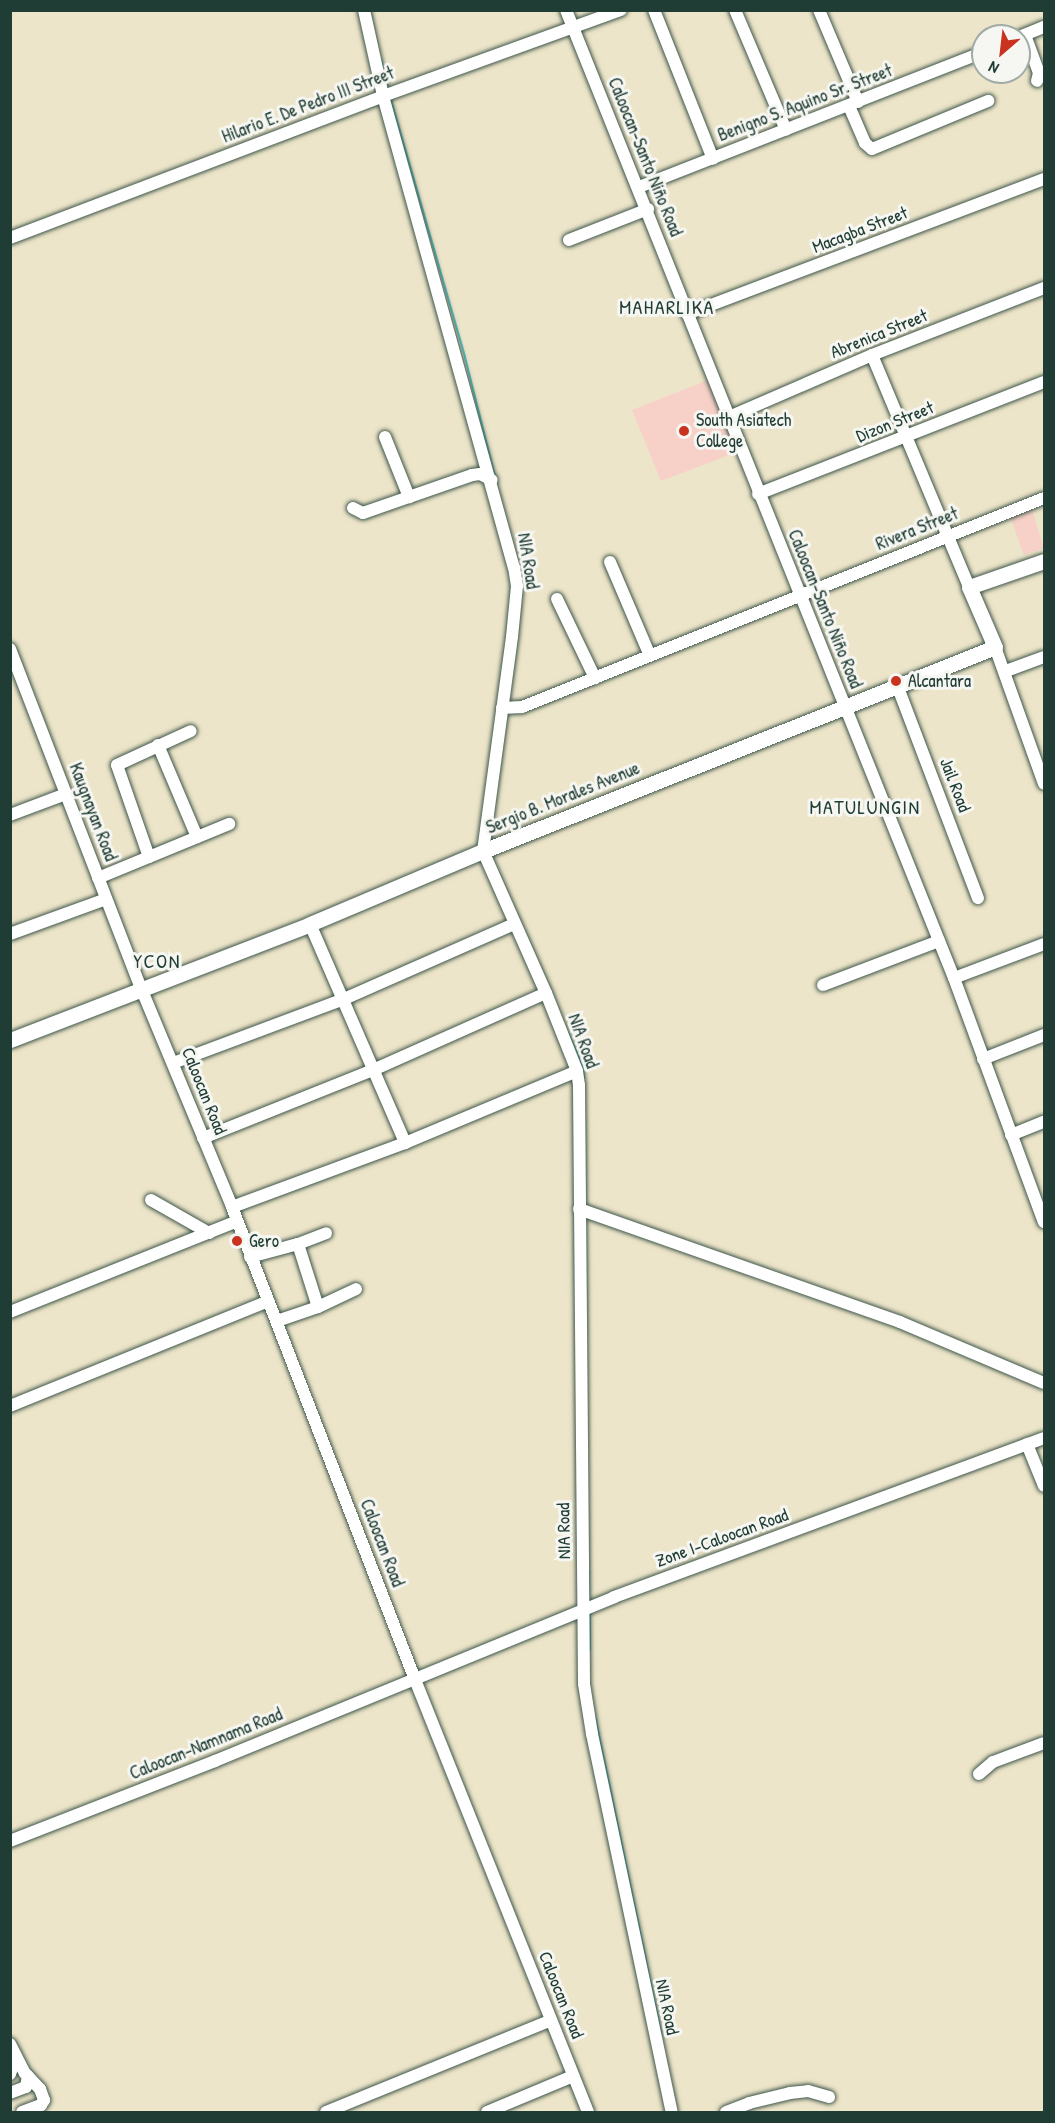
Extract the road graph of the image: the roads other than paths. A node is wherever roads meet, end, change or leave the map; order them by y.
1 (364, 10) edge
2 (566, 10) edge
3 (621, 10) edge
4 (654, 10) edge
5 (735, 10) edge
6 (819, 10) edge
7 (574, 29) junction
8 (971, 56) edge
9 (1031, 56) edge
10 (1037, 81) dead end
11 (383, 96) junction
12 (988, 101) dead end
13 (853, 104) junction
14 (786, 130) junction
15 (713, 159) junction
16 (1044, 179) edge
17 (639, 187) junction
18 (648, 209) junction
19 (10, 238) edge
20 (569, 240) dead end
21 (1044, 288) edge
22 (687, 314) junction
23 (872, 355) junction
24 (1044, 382) edge
25 (729, 417) junction
26 (385, 437) dead end
27 (906, 437) junction
28 (492, 480) junction
29 (758, 494) junction
30 (409, 497) junction
31 (1044, 498) edge
32 (353, 508) dead end
33 (947, 537) junction
34 (1044, 561) edge
35 (610, 562) dead end
36 (969, 587) junction
37 (802, 594) junction
38 (557, 599) dead end
39 (995, 647) junction
40 (10, 650) edge
41 (650, 656) junction
42 (1044, 657) edge
43 (1006, 671) junction
44 (595, 678) junction
45 (897, 686) junction
46 (844, 706) junction
47 (506, 709) junction
48 (191, 731) dead end
49 (158, 745) junction
50 (1044, 784) edge
51 (66, 794) junction
52 (10, 815) edge
53 (229, 824) dead end
54 (197, 837) junction
55 (483, 851) junction
56 (149, 857) junction
57 (99, 878) junction
58 (978, 898) dead end
59 (106, 899) junction
60 (310, 924) junction
61 (514, 924) junction
62 (10, 934) edge
63 (939, 941) junction
64 (1044, 944) edge
65 (954, 978) junction
66 (823, 985) dead end
67 (141, 988) junction
68 (546, 993) junction
69 (344, 999) junction
70 (1044, 1035) edge
71 (10, 1040) edge
72 (983, 1059) junction
73 (173, 1063) junction
74 (373, 1070) junction
75 (577, 1071) junction
76 (1044, 1122) edge
77 (1011, 1135) junction
78 (203, 1138) junction
79 (405, 1143) junction
80 (151, 1200) dead end
81 (232, 1208) junction
82 (579, 1209) junction
83 (236, 1222) junction
84 (1044, 1222) edge
85 (209, 1233) junction
86 (326, 1233) dead end
87 (298, 1244) junction
88 (250, 1257) junction
89 (357, 1289) dead end
90 (268, 1301) junction
91 (318, 1307) junction
92 (10, 1312) edge
93 (277, 1322) junction
94 (1044, 1383) edge
95 (10, 1406) edge
96 (1044, 1438) edge
97 (1027, 1444) junction
98 (1044, 1486) edge
99 (583, 1610) junction
100 (414, 1677) junction
101 (1044, 1743) edge
102 (979, 1774) dead end
103 (10, 1841) edge
104 (551, 2020) junction
105 (10, 2044) edge
106 (16, 2057) junction
107 (10, 2074) edge
108 (28, 2076) junction
109 (573, 2076) junction
110 (10, 2092) edge
111 (829, 2097) dead end
112 (22, 2112) edge
113 (326, 2112) edge
114 (487, 2112) edge
115 (588, 2112) edge
116 (672, 2112) edge
117 (726, 2112) edge

1 - 11 street, NIA Road
2 - 7 street, Caloocan-Santo Niño Road
3 - 7 street, Hilario E. De Pedro III Street
4 - 15 street
5 - 14 street
6 - 13 street
7 - 11 street, Hilario E. De Pedro III Street
7 - 17 street, Caloocan-Santo Niño Road
8 - 13 street, Benigno S. Aquino Sr. Street
9 - 10 street
11 - 19 street, Hilario E. De Pedro III Street
11 - 28 street, NIA Road
12 - 13 street
13 - 14 street, Benigno S. Aquino Sr. Street
14 - 15 street, Benigno S. Aquino Sr. Street
15 - 17 street, Benigno S. Aquino Sr. Street
16 - 22 street, Macagba Street
17 - 18 street, Caloocan-Santo Niño Road
18 - 20 street
18 - 22 street, Caloocan-Santo Niño Road
21 - 23 street, Abrenica Street
22 - 25 street, Caloocan-Santo Niño Road
23 - 25 street, Abrenica Street
23 - 27 street
24 - 27 street, Dizon Street
25 - 29 street, Caloocan-Santo Niño Road
26 - 30 street
27 - 29 street, Dizon Street
27 - 33 street
28 - 30 street
28 - 47 street, NIA Road
29 - 37 street, Caloocan-Santo Niño Road
30 - 32 street
31 - 33 street, Rivera Street
33 - 36 street
33 - 37 street, Rivera Street
34 - 36 main road
35 - 41 street
36 - 39 main road
37 - 41 street, Rivera Street
37 - 46 street, Caloocan-Santo Niño Road
38 - 44 street
39 - 43 street
39 - 45 main road, Sergio B. Morales Avenue
40 - 51 street, Kaugnayan Road
41 - 44 street, Rivera Street
42 - 43 street
43 - 50 street
44 - 47 street, Rivera Street
45 - 46 main road, Sergio B. Morales Avenue
45 - 58 street, Jail Road
46 - 55 main road, Sergio B. Morales Avenue
46 - 63 street, Caloocan-Santo Niño Road
47 - 55 street, NIA Road
48 - 49 street
49 - 54 street
49 - 56 street
51 - 52 street
51 - 57 street, Kaugnayan Road
53 - 54 street
54 - 56 street
55 - 60 main road, Sergio B. Morales Avenue
55 - 61 street, NIA Road
56 - 57 street
57 - 59 street, Kaugnayan Road
59 - 62 street
59 - 67 street, Kaugnayan Road
60 - 67 main road, Sergio B. Morales Avenue
60 - 69 street
61 - 68 street, NIA Road
61 - 69 street
63 - 65 street, Caloocan-Santo Niño Road
63 - 66 street
64 - 65 street
65 - 72 street, Caloocan-Santo Niño Road
67 - 71 main road, Sergio B. Morales Avenue
67 - 73 street, Caloocan Road
68 - 74 street
68 - 75 street, NIA Road
69 - 73 street
69 - 74 street
70 - 72 street
72 - 77 street, Caloocan-Santo Niño Road
73 - 78 street, Caloocan Road
74 - 78 street
74 - 79 street
75 - 79 street
75 - 82 street, NIA Road
76 - 77 street
77 - 84 street, Caloocan-Santo Niño Road
78 - 81 street, Caloocan Road
79 - 81 street
80 - 85 street
81 - 83 street, Caloocan Road
82 - 94 street
82 - 99 street, NIA Road
83 - 85 street
83 - 88 street, Caloocan Road
85 - 92 street
86 - 87 street
87 - 88 street
87 - 91 street
88 - 90 street, Caloocan Road
89 - 91 street
90 - 93 street, Caloocan Road
90 - 95 street
91 - 93 street
93 - 100 street, Caloocan Road
96 - 97 street, Zone I-Caloocan Road
97 - 98 street
97 - 99 street, Zone I-Caloocan Road
99 - 100 street, Zone I-Caloocan Road
99 - 116 street, NIA Road
100 - 103 street, Caloocan-Namnama Road
100 - 104 street, Caloocan Road
101 - 102 street
104 - 109 street, Caloocan Road
104 - 113 street
105 - 106 street
106 - 107 street
106 - 108 street
108 - 110 street
108 - 112 street
109 - 114 street
109 - 115 street, Caloocan Road
111 - 117 street

